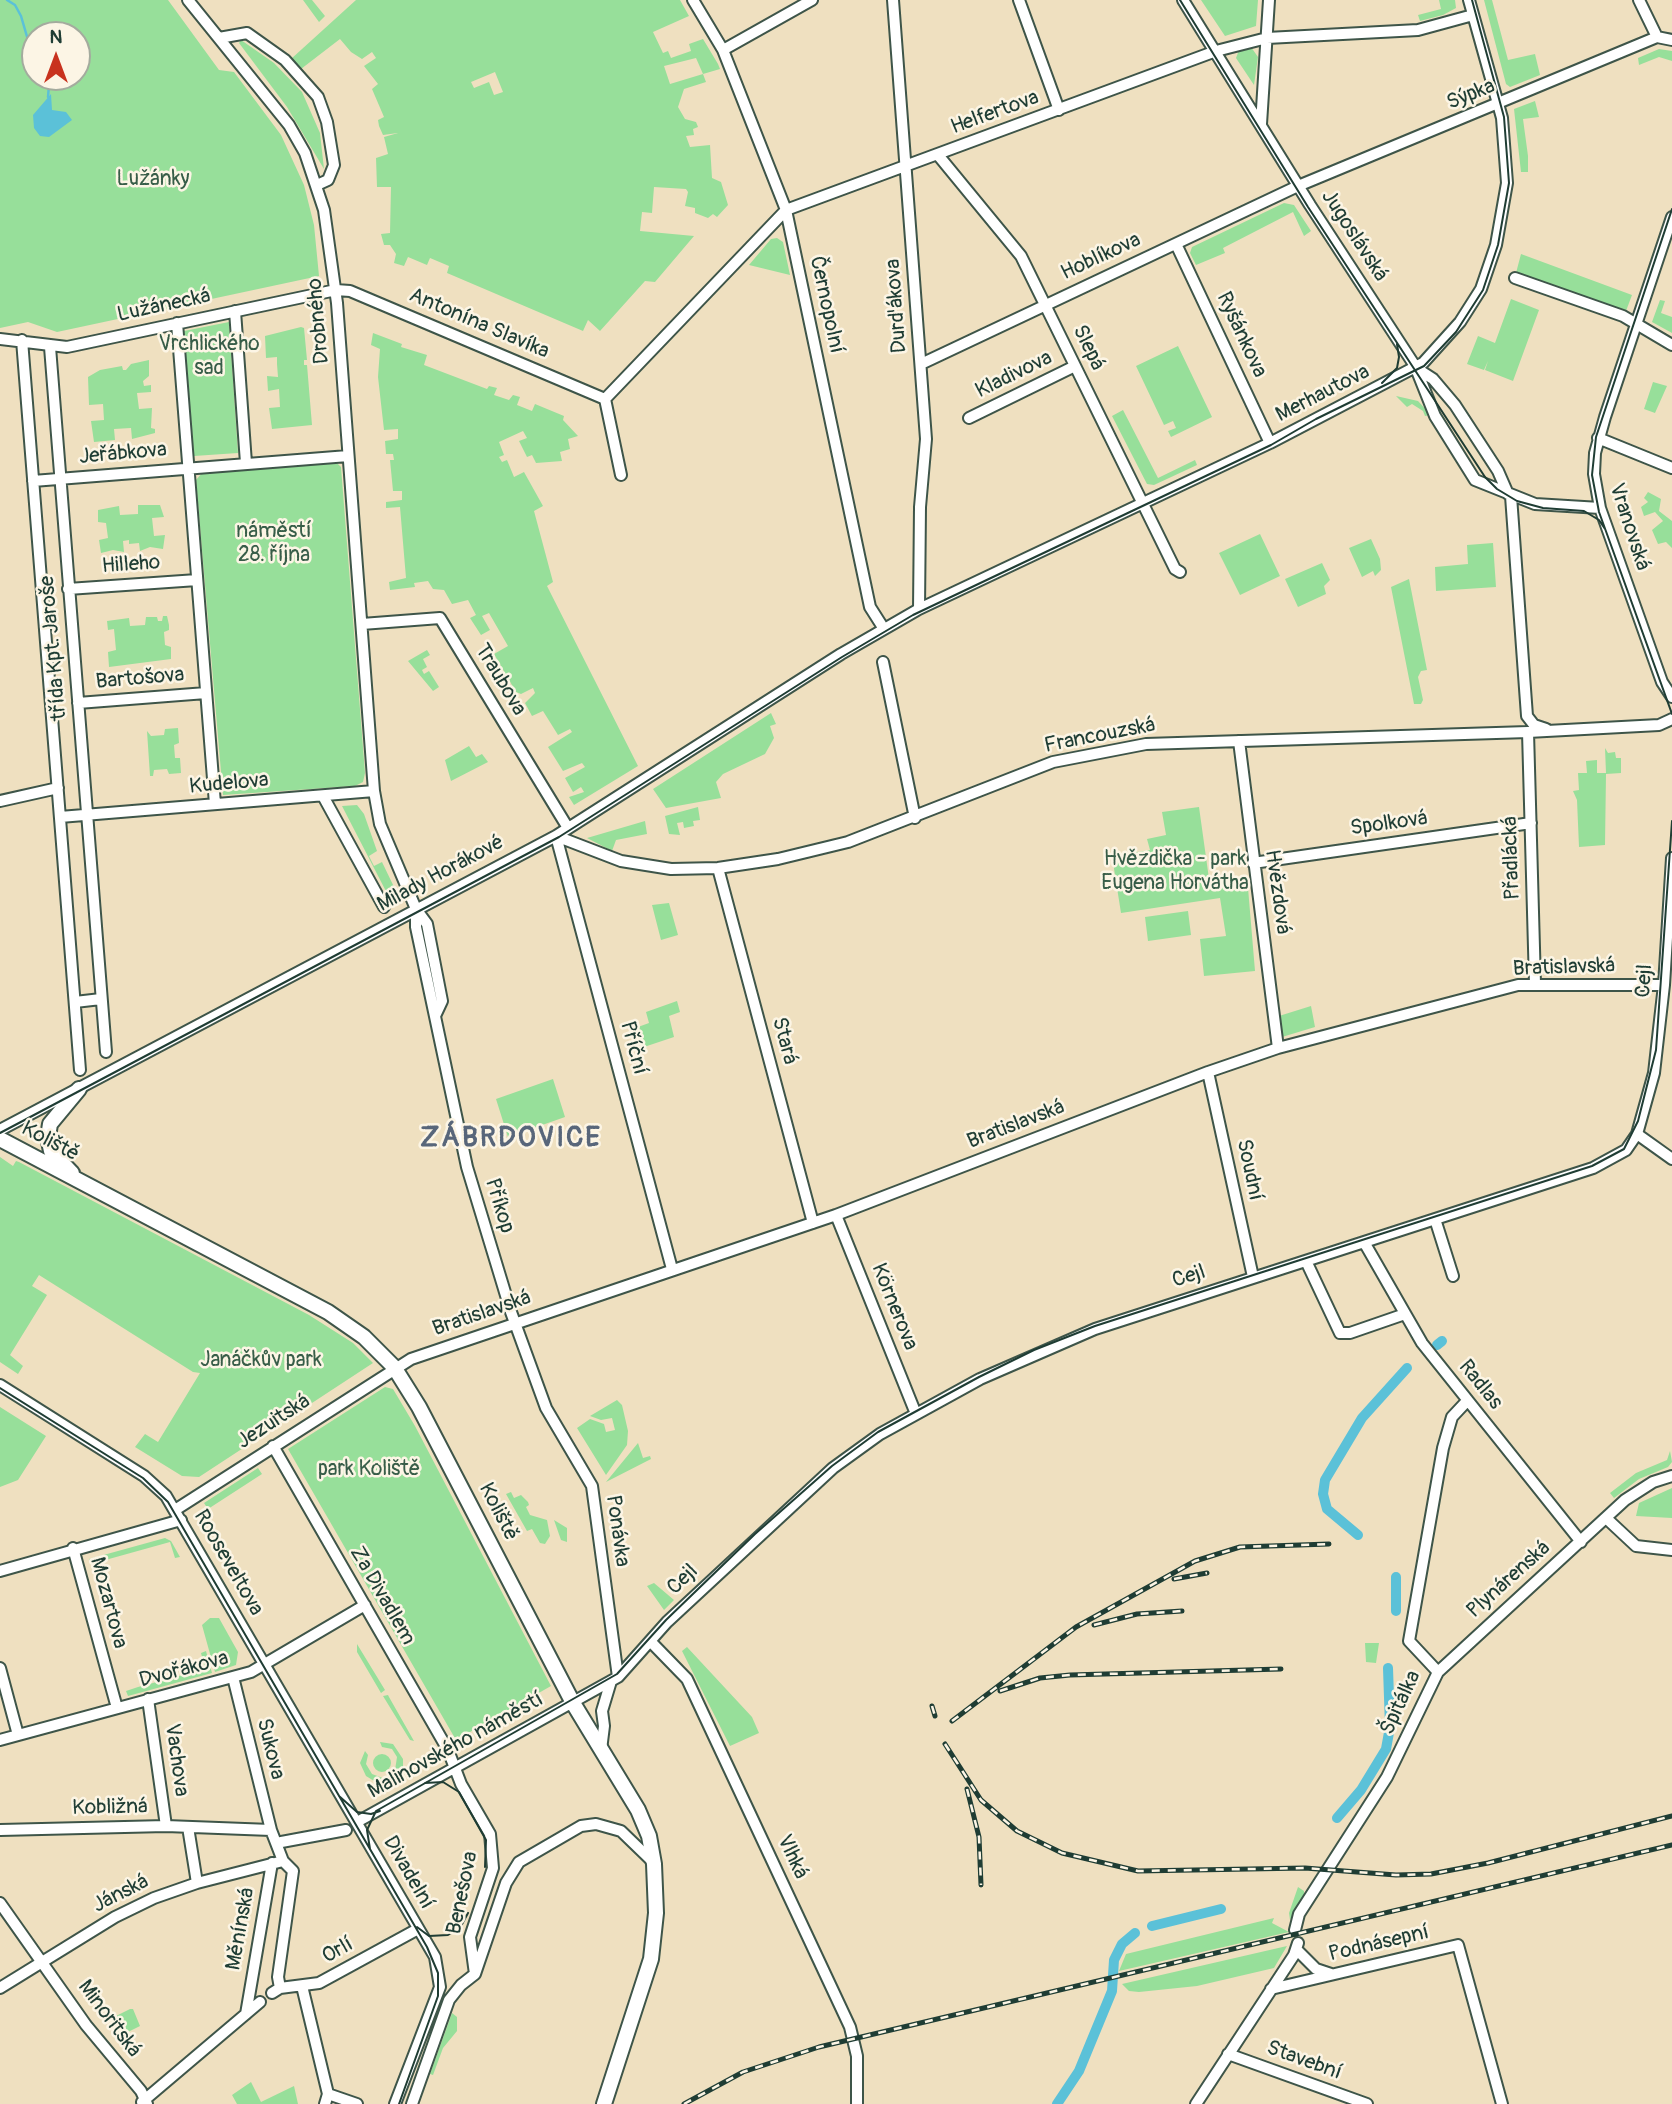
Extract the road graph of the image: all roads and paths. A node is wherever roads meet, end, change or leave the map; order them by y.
1 (188, 0) edge
2 (694, 0) edge
3 (812, 0) edge
4 (893, 0) edge
5 (1019, 0) edge
6 (1183, 0) edge
7 (1269, 0) edge
8 (1469, 0) edge
9 (1639, 0) edge
10 (1473, 15) junction
11 (1267, 37) junction
12 (1657, 37) junction
13 (219, 38) junction
14 (1672, 40) edge
15 (723, 50) junction
16 (1216, 51) junction
17 (1498, 104) junction
18 (1059, 110) junction
19 (1261, 124) junction
20 (938, 155) junction
21 (906, 167) junction
22 (317, 185) junction
23 (1298, 186) junction
24 (786, 210) junction
25 (1672, 217) edge
26 (1176, 244) junction
27 (1514, 278) dead end
28 (336, 290) junction
29 (1045, 305) junction
30 (235, 311) junction
31 (177, 323) junction
32 (1636, 324) junction
33 (0, 339) edge
34 (22, 340) junction
35 (1672, 345) edge
36 (50, 346) junction
37 (920, 364) junction
38 (1075, 366) junction
39 (1416, 368) junction
40 (605, 399) junction
41 (969, 418) dead end
42 (1598, 438) junction
43 (1270, 443) junction
44 (348, 456) junction
45 (246, 463) junction
46 (189, 468) junction
47 (1672, 468) edge
48 (621, 475) dead end
49 (60, 478) junction
50 (33, 481) junction
51 (1509, 495) junction
52 (1143, 504) junction
53 (1600, 508) junction
54 (1180, 572) dead end
55 (197, 580) junction
56 (68, 589) junction
57 (919, 609) junction
58 (362, 624) junction
59 (885, 628) junction
60 (883, 662) dead end
61 (206, 693) junction
62 (1672, 696) edge
63 (78, 703) junction
64 (1672, 719) edge
65 (1549, 730) junction
66 (1528, 732) junction
67 (1238, 741) junction
68 (58, 788) junction
69 (374, 791) junction
70 (323, 796) junction
71 (0, 801) edge
72 (215, 804) junction
73 (87, 814) junction
74 (60, 817) junction
75 (915, 818) junction
76 (1531, 823) junction
77 (568, 828) junction
78 (556, 836) junction
79 (1672, 858) edge
80 (1253, 863) junction
81 (718, 868) junction
82 (384, 907) dead end
83 (416, 909) junction
84 (1535, 984) junction
85 (1664, 985) junction
86 (102, 999) junction
87 (75, 1002) junction
88 (1278, 1048) junction
89 (106, 1052) dead end
90 (80, 1070) dead end
91 (1208, 1072) junction
92 (79, 1089) junction
93 (0, 1130) edge
94 (1637, 1133) junction
95 (0, 1139) edge
96 (1672, 1159) edge
97 (83, 1184) junction
98 (836, 1215) junction
99 (1435, 1219) junction
100 (813, 1223) junction
101 (1364, 1242) junction
102 (1306, 1261) junction
103 (672, 1269) junction
104 (1453, 1276) dead end
105 (1253, 1277) junction
106 (1405, 1314) junction
107 (514, 1324) junction
108 (394, 1367) junction
109 (0, 1385) edge
110 (1467, 1401) junction
111 (916, 1414) junction
112 (273, 1446) junction
113 (1672, 1476) edge
114 (178, 1515) junction
115 (1606, 1518) junction
116 (1581, 1542) junction
117 (73, 1548) junction
118 (1672, 1550) edge
119 (0, 1571) edge
120 (365, 1605) junction
121 (651, 1642) junction
122 (266, 1664) junction
123 (0, 1668) edge
124 (1437, 1672) junction
125 (233, 1677) junction
126 (615, 1679) junction
127 (148, 1699) junction
128 (573, 1703) junction
129 (117, 1708) junction
130 (18, 1735) junction
131 (0, 1740) edge
132 (601, 1749) junction
133 (456, 1766) junction
134 (357, 1822) junction
135 (166, 1826) junction
136 (188, 1827) junction
137 (0, 1830) edge
138 (271, 1830) junction
139 (346, 1830) dead end
140 (276, 1843) junction
141 (278, 1862) junction
142 (654, 1864) junction
143 (197, 1883) junction
144 (0, 1903) edge
145 (418, 1929) junction
146 (1295, 1930) dead end
147 (43, 1961) junction
148 (475, 1974) junction
149 (1333, 1974) junction
150 (302, 1986) junction
151 (0, 1988) edge
152 (1271, 1989) junction
153 (260, 2002) dead end
154 (246, 2014) junction
155 (1228, 2054) junction
156 (326, 2099) edge
157 (144, 2103) edge
158 (356, 2104) edge
159 (395, 2104) edge
160 (412, 2104) edge
161 (604, 2104) edge
162 (857, 2104) edge
163 (1196, 2104) edge
164 (1367, 2104) edge
165 (1502, 2104) edge

1 - 13 street, Drobného
2 - 15 street, Černopolní
3 - 15 street
4 - 21 street, Durďákova
5 - 18 street
6 - 16 street, Jugoslávská
7 - 11 street
8 - 10 street, Merhautova
9 - 12 street
10 - 11 street, Helfertova
10 - 17 street, Merhautova
11 - 16 street, Helfertova
11 - 19 street
12 - 14 street
12 - 17 street, Sýpka
13 - 22 street, Drobného
13 - 22 street
15 - 24 street, Černopolní
16 - 18 street, Helfertova
16 - 19 street, Jugoslávská
17 - 23 street, Sýpka
17 - 39 street, Merhautova
18 - 20 street, Helfertova
19 - 23 street, Jugoslávská
20 - 21 street, Helfertova
20 - 29 street, Slepá
21 - 24 street, Helfertova
21 - 37 street, Durďákova
22 - 28 street, Drobného
23 - 26 street, Hoblíkova
23 - 39 street, Jugoslávská
24 - 40 street, Helfertova
24 - 59 street, Černopolní
25 - 32 street, Vranovská
26 - 29 street, Hoblíkova
26 - 43 street, Ryšánkova
27 - 32 street
28 - 30 street, Lužánecká
28 - 40 street, Antonína Slavíka
28 - 44 street, Drobného
29 - 37 street, Hoblíkova
29 - 38 street, Slepá
30 - 31 street, Lužánecká
30 - 45 street
31 - 36 street, Lužánecká
31 - 46 street
32 - 35 street
32 - 42 street, Vranovská
33 - 34 street, Lužánecká
34 - 36 street, Lužánecká
34 - 50 street, třída Kpt. Jaroše
36 - 49 street, třída Kpt. Jaroše
37 - 57 street, Durďákova
38 - 41 street, Kladivova
38 - 52 street, Slepá
39 - 43 street, Merhautova
39 - 51 street, Jugoslávská
39 - 51 street, Jugoslávská
40 - 48 street
42 - 47 street
42 - 53 street, Vranovská
43 - 52 street, Merhautova
44 - 45 street
44 - 58 street
45 - 46 street
46 - 49 street, Jeřábkova
46 - 55 street
49 - 50 street
49 - 56 street, třída Kpt. Jaroše
50 - 68 street, třída Kpt. Jaroše
51 - 53 street, Jugoslávská
51 - 65 street
52 - 54 street, Slepá
52 - 57 street, Merhautova
53 - 62 street, Vranovská
55 - 56 street, Hilleho
55 - 61 street
56 - 63 street, třída Kpt. Jaroše
57 - 59 street, Merhautova
58 - 69 street
58 - 77 street, Traubova
59 - 77 street, Milady Horákové
60 - 75 street
61 - 63 street, Bartošova
61 - 72 street
63 - 73 street, třída Kpt. Jaroše
64 - 65 street, Francouzská
65 - 66 street, Francouzská
66 - 67 street, Francouzská
66 - 76 street, Přadlácká
67 - 75 street, Francouzská
67 - 80 street, Hvězdová
68 - 71 street
68 - 74 street, třída Kpt. Jaroše
69 - 70 street, Kudelova
69 - 83 street
70 - 72 street, Kudelova
70 - 82 street
72 - 73 street, Kudelova
73 - 74 street
73 - 86 street, třída Kpt. Jaroše
74 - 87 street, třída Kpt. Jaroše
75 - 81 street, Francouzská
76 - 80 street, Spolková
76 - 84 street, Přadlácká
77 - 78 street, Milady Horákové
78 - 81 street, Francouzská
78 - 83 street, Milady Horákové
78 - 103 street, Příční
79 - 85 street, Cejl
80 - 88 street, Hvězdová
81 - 100 street, Stará
83 - 92 street, Milady Horákové
83 - 107 street, Příkop
84 - 85 street, Bratislavská
84 - 88 street, Bratislavská
85 - 94 street, Cejl
86 - 87 street
86 - 89 street, třída Kpt. Jaroše
87 - 90 street, třída Kpt. Jaroše
88 - 91 street, Bratislavská
91 - 98 street, Bratislavská
91 - 105 street, Soudní
92 - 93 street, Milady Horákové
92 - 97 main road
94 - 96 street
94 - 99 street, Cejl
95 - 97 main road, Koliště
97 - 108 main road, Koliště
98 - 100 street, Bratislavská
98 - 111 street, Körnerova
99 - 101 street, Cejl
99 - 104 street
100 - 103 street, Bratislavská
101 - 102 street, Cejl
101 - 106 street, Radlas
102 - 105 street, Cejl
102 - 106 street
103 - 107 street, Bratislavská
105 - 111 street, Cejl
106 - 110 street, Radlas
107 - 108 street, Bratislavská
107 - 126 street, Ponávka
108 - 112 street, Jezuitská
108 - 128 main road, Koliště
109 - 114 street, Rooseveltova
110 - 116 street, Radlas
110 - 124 street, Špitálka
111 - 121 street, Cejl
112 - 114 street, Jezuitská
112 - 120 street, Za Divadlem
113 - 115 street, Plynárenská
114 - 117 street, Jezuitská
114 - 122 street, Rooseveltova
115 - 116 street, Plynárenská
115 - 118 street
116 - 124 street, Plynárenská
117 - 119 street, Jezuitská
117 - 129 street, Mozartova
120 - 122 street, Dvořákova
120 - 133 street, Za Divadlem
121 - 126 street, Cejl
121 - 162 street, Vlhká
122 - 125 street, Dvořákova
122 - 134 street, Rooseveltova
123 - 130 street
124 - 146 street, Špitálka
125 - 127 street, Dvořákova
125 - 138 street, Sukova
126 - 128 street, Cejl
126 - 132 street
127 - 129 street, Dvořákova
127 - 135 street, Vachova
128 - 132 main road, Koliště
128 - 133 street, Malinovského náměstí
129 - 130 street, Dvořákova
130 - 131 street, Dvořákova
132 - 142 main road, Koliště
133 - 134 street, Malinovského náměstí
133 - 148 street, Benešova
134 - 145 street, Divadelní
135 - 136 street, Kobližná
135 - 137 street, Kobližná
136 - 138 street, Kobližná
136 - 143 street
138 - 140 street
139 - 140 street
140 - 141 street
141 - 143 street, Jánská
141 - 150 street, Orlí
141 - 154 street, Měnínská
142 - 148 street
142 - 161 main road, Koliště
143 - 147 street, Jánská
144 - 147 street, Minoritská
145 - 150 street, Orlí
145 - 159 street, Divadelní
147 - 151 street, Jánská
147 - 157 street, Minoritská
148 - 160 street
149 - 152 street, Podnásepní
149 - 152 street
149 - 165 street, Podnásepní
150 - 156 street
152 - 155 street
153 - 154 street
154 - 157 street
155 - 163 street
155 - 164 street, Stavební
156 - 158 street

